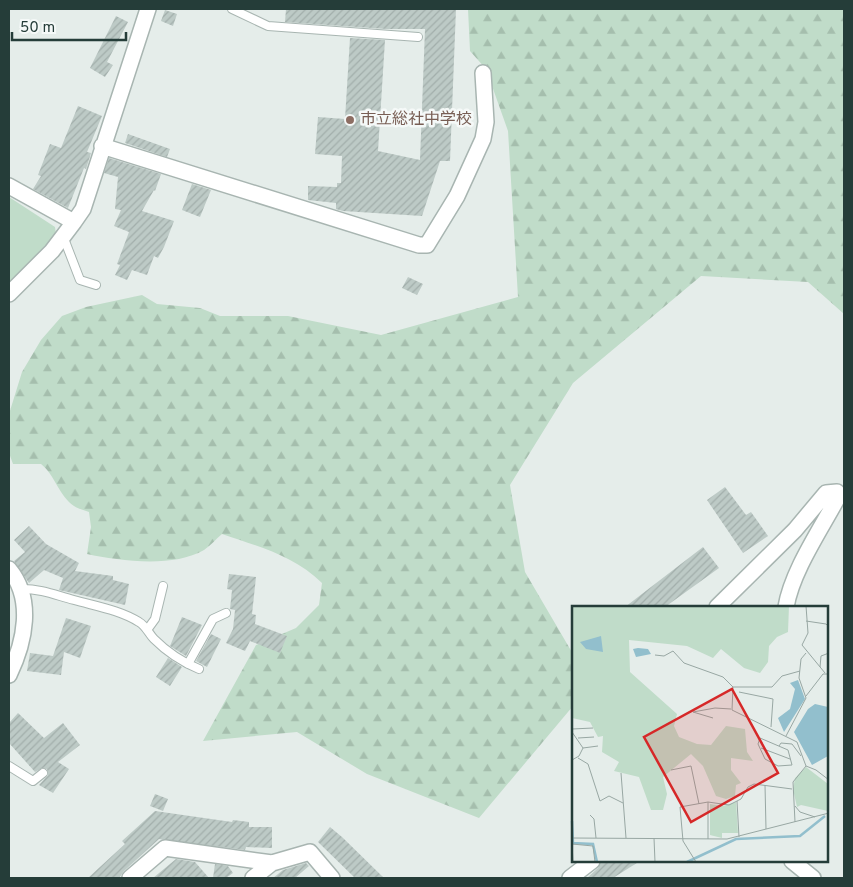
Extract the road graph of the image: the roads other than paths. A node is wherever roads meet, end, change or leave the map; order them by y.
1 (148, 9) edge
2 (232, 9) edge
3 (418, 38) dead end
4 (483, 73) dead end
5 (102, 146) junction
6 (9, 186) edge
7 (74, 222) junction
8 (63, 236) junction
9 (96, 285) dead end
10 (9, 294) edge
11 (9, 569) edge
12 (163, 586) dead end
13 (22, 588) junction
14 (718, 606) edge
15 (786, 606) edge
16 (226, 613) dead end
17 (147, 630) junction
18 (188, 664) junction
19 (199, 669) dead end
20 (9, 675) edge
21 (9, 766) edge
22 (43, 773) dead end
23 (272, 862) junction
24 (591, 862) edge
25 (793, 862) edge
26 (130, 878) edge
27 (253, 878) edge
28 (332, 878) edge
29 (570, 878) edge
30 (813, 878) edge

1 - 5 street
2 - 3 lane
4 - 5 street
5 - 7 street
6 - 7 street
7 - 8 street
8 - 9 lane
8 - 10 street
11 - 13 street
12 - 17 lane
13 - 17 lane
13 - 20 street
14 - 15 street
16 - 18 lane
17 - 18 lane
18 - 19 lane
21 - 22 lane
23 - 26 street
23 - 27 street
23 - 28 street
24 - 29 street
25 - 30 street

